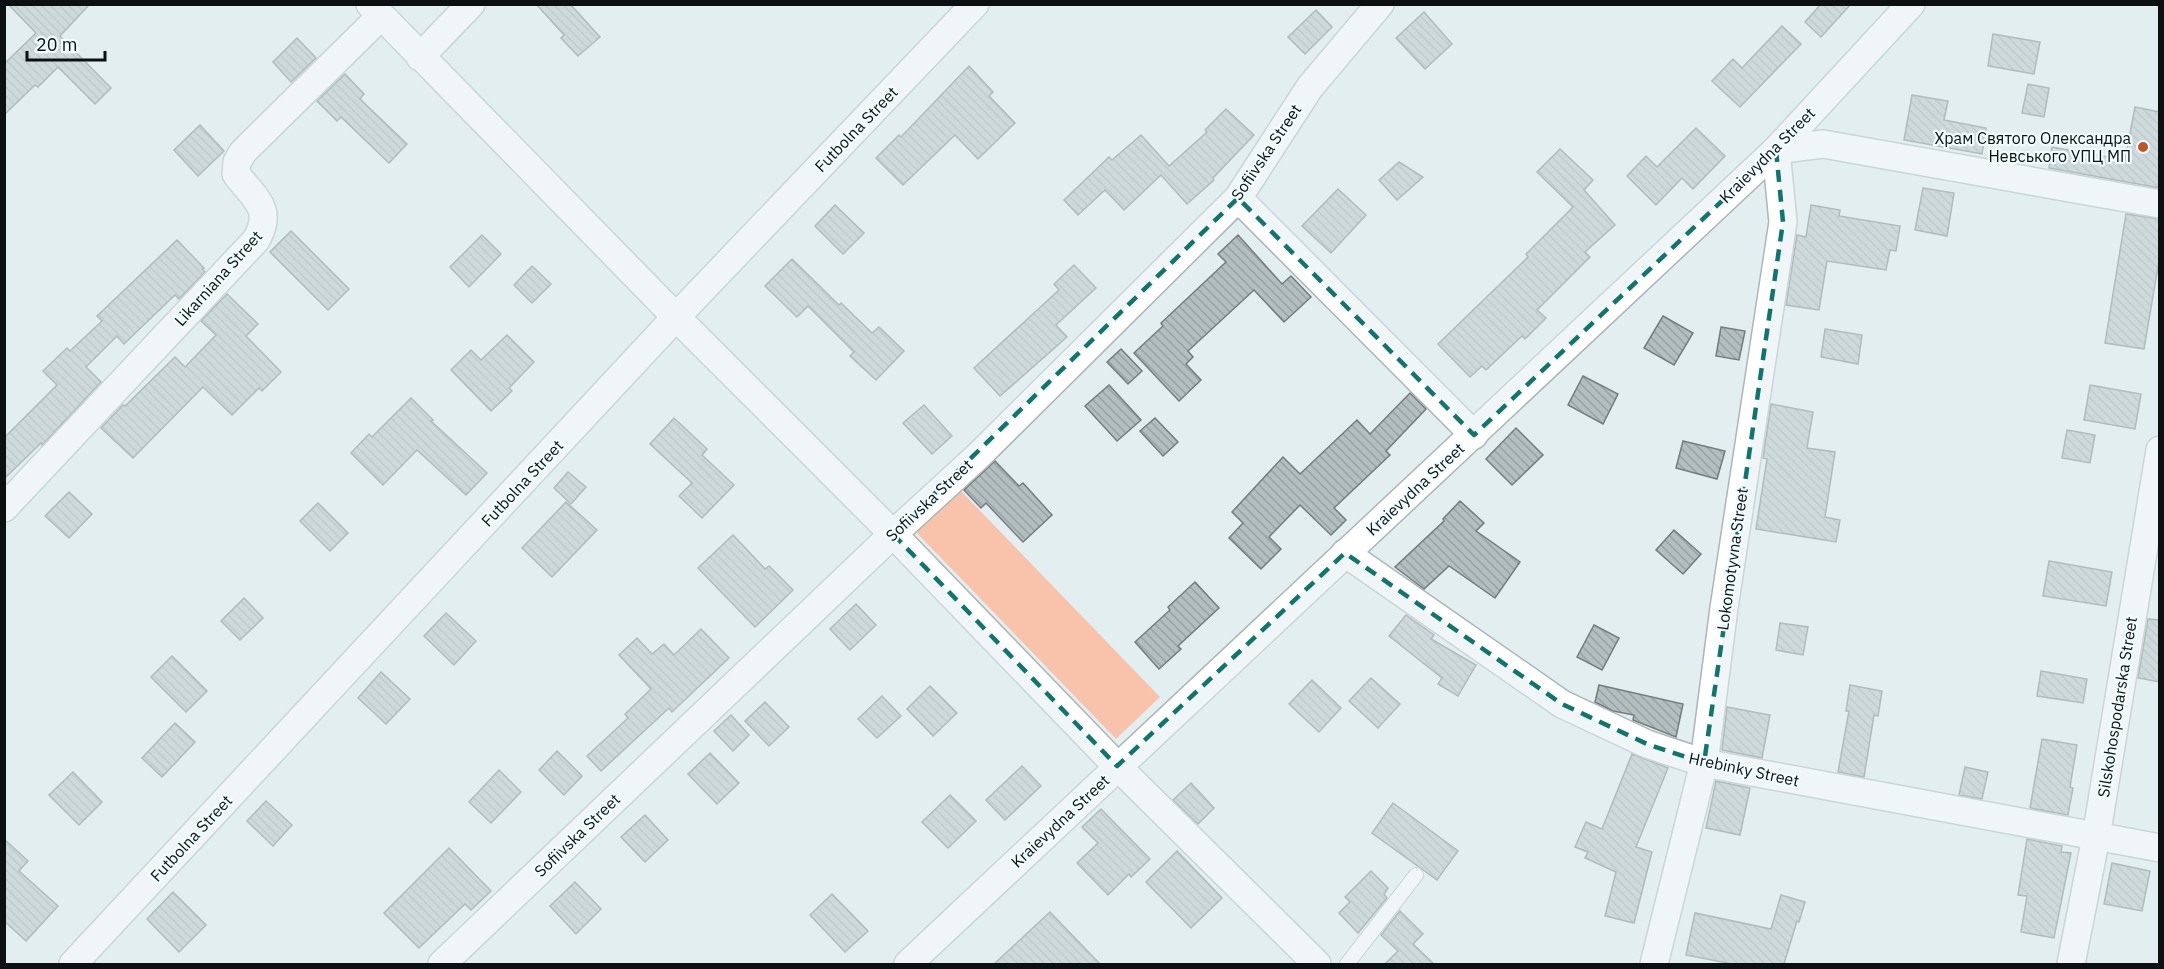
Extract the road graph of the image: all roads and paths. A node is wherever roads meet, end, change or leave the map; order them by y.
1 (471, 4) edge
2 (975, 4) edge
3 (1380, 4) edge
4 (1911, 4) edge
5 (375, 10) edge
6 (420, 57) junction
7 (1776, 150) junction
8 (1238, 198) junction
9 (2160, 204) edge
10 (676, 317) junction
11 (1474, 435) junction
12 (2160, 450) edge
13 (4, 508) edge
14 (893, 534) junction
15 (1345, 553) junction
16 (1704, 763) junction
17 (1117, 766) junction
18 (2096, 837) junction
19 (2160, 848) edge
20 (1416, 875) dead end
21 (1304, 960) edge
22 (73, 964) edge
23 (442, 964) edge
24 (908, 964) edge
25 (1347, 964) edge
26 (1654, 964) edge
27 (2071, 964) edge

1 - 6 street
2 - 10 street, Futbolna Street
3 - 8 street, Sofiivska Street
4 - 7 street, Kraievydna Street
5 - 6 street
5 - 13 street, Likarniana Street
6 - 10 street
7 - 9 street
7 - 11 street, Kraievydna Street
7 - 16 street, Lokomotyvna Street
8 - 11 street
8 - 14 street, Sofiivska Street
10 - 14 street
10 - 22 street, Futbolna Street
11 - 15 street, Kraievydna Street
12 - 18 street, Silskohospodarska Street
14 - 17 street
14 - 23 street, Sofiivska Street
15 - 16 street, Hrebinky Street
15 - 17 street, Kraievydna Street
16 - 18 street, Hrebinky Street
16 - 26 street, Lokomotyvna Street
17 - 21 street
17 - 24 street, Kraievydna Street
18 - 19 street, Hrebinky Street
18 - 27 street, Silskohospodarska Street
20 - 25 lane

